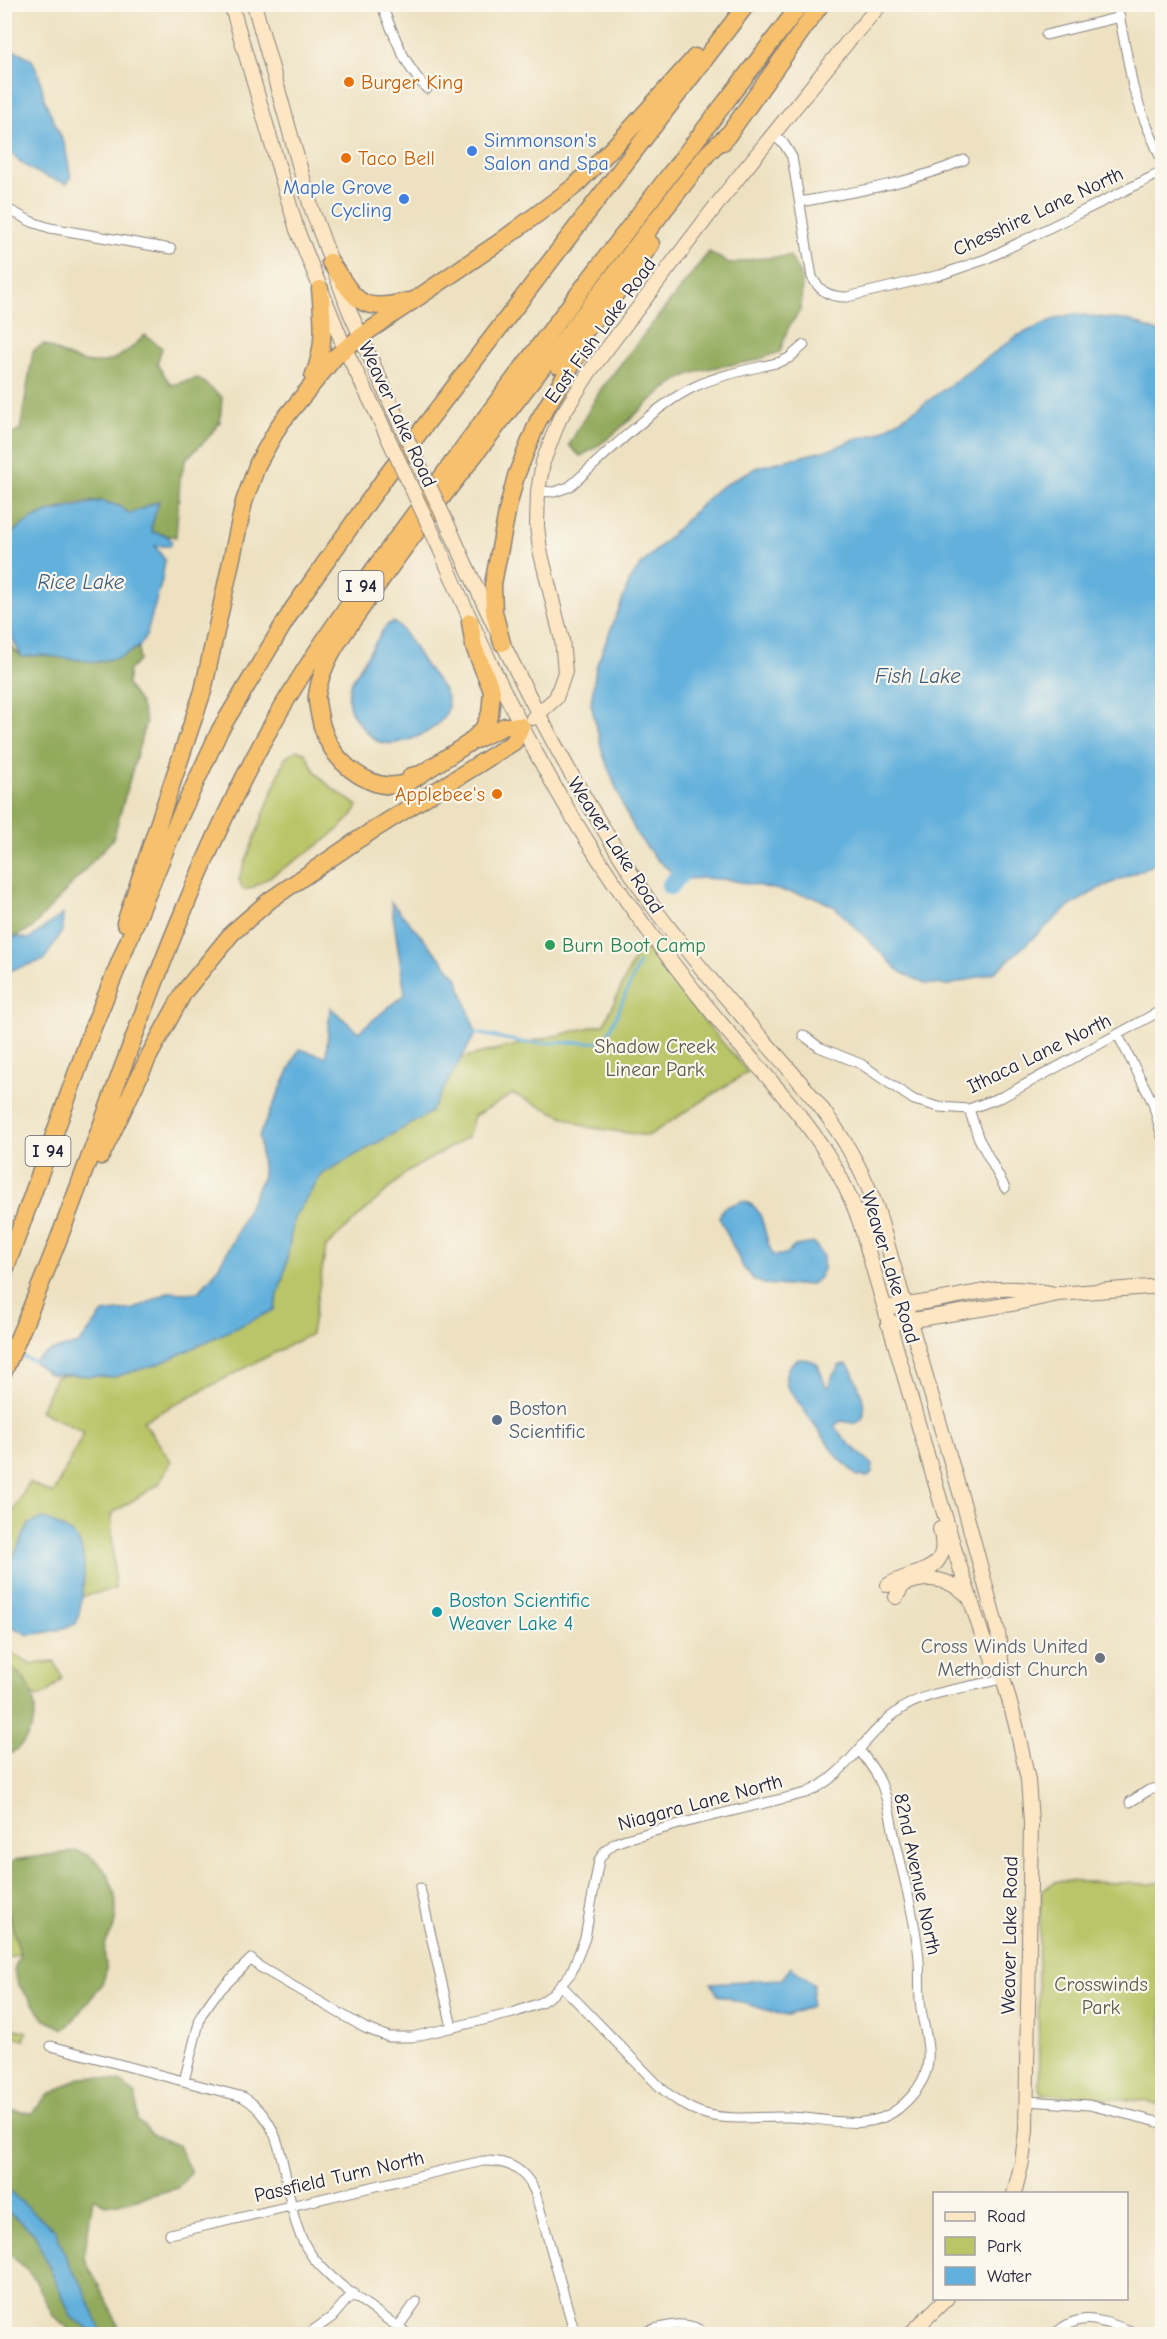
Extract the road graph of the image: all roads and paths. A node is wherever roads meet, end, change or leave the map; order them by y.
1 (231, 4) edge
2 (254, 4) edge
3 (381, 4) edge
4 (744, 4) edge
5 (801, 4) edge
6 (821, 4) edge
7 (881, 4) edge
8 (1117, 4) edge
9 (1120, 17) junction
10 (1046, 35) dead end
11 (428, 89) dead end
12 (730, 132) junction
13 (772, 134) junction
14 (964, 160) dead end
15 (1162, 161) edge
16 (1162, 172) edge
17 (800, 202) junction
18 (4, 207) edge
19 (171, 249) dead end
20 (330, 262) junction
21 (320, 290) junction
22 (415, 300) junction
23 (605, 307) junction
24 (360, 337) junction
25 (804, 345) dead end
26 (345, 349) junction
27 (309, 388) junction
28 (538, 491) junction
29 (470, 622) junction
30 (502, 643) junction
31 (539, 715) junction
32 (521, 726) junction
33 (469, 743) junction
34 (421, 774) junction
35 (1162, 1010) edge
36 (92, 1030) junction
37 (803, 1035) dead end
38 (1118, 1035) junction
39 (969, 1109) junction
40 (1162, 1137) edge
41 (1005, 1188) dead end
42 (58, 1246) junction
43 (4, 1273) edge
44 (1162, 1286) edge
45 (1058, 1294) junction
46 (906, 1306) junction
47 (884, 1307) junction
48 (910, 1321) junction
49 (888, 1324) junction
50 (4, 1371) edge
51 (936, 1485) junction
52 (970, 1598) junction
53 (1003, 1678) junction
54 (860, 1751) junction
55 (1162, 1787) edge
56 (1130, 1802) dead end
57 (420, 1888) dead end
58 (561, 1985) junction
59 (452, 2027) junction
60 (51, 2046) dead end
61 (184, 2081) junction
62 (1026, 2101) junction
63 (1162, 2122) edge
64 (1014, 2192) edge
65 (291, 2205) junction
66 (170, 2234) dead end
67 (352, 2293) junction
68 (945, 2300) edge
69 (416, 2302) dead end
70 (398, 2327) junction
71 (308, 2334) edge
72 (408, 2334) edge
73 (575, 2334) edge
74 (635, 2334) edge
75 (705, 2334) edge
76 (910, 2334) edge
77 (1054, 2334) edge
78 (1140, 2334) edge

1 - 21 main road, Weaver Lake Road
2 - 20 main road, Weaver Lake Road
3 - 11 street
4 - 22 highway
4 - 36 highway, I 94
5 - 42 highway, I 94
6 - 12 highway
7 - 13 main road, East Fish Lake Road
8 - 9 street
9 - 10 street
9 - 15 street
12 - 23 highway
12 - 34 highway
13 - 17 street
13 - 28 main road, East Fish Lake Road
14 - 17 street
16 - 17 street, Chesshire Lane North
18 - 19 street
20 - 22 highway
20 - 24 main road, Weaver Lake Road
21 - 26 main road, Weaver Lake Road
21 - 27 highway
22 - 24 highway
23 - 30 highway
23 - 34 highway
24 - 26 highway
24 - 30 main road, Weaver Lake Road, bridge
25 - 28 street
26 - 27 highway
26 - 29 main road, Weaver Lake Road, bridge
27 - 36 highway
28 - 31 main road, East Fish Lake Road
29 - 32 main road, Weaver Lake Road
29 - 33 highway
30 - 31 main road, Weaver Lake Road
31 - 32 main road, East Fish Lake Road
31 - 46 main road, Weaver Lake Road
32 - 33 highway
32 - 42 highway
32 - 47 main road, Weaver Lake Road
33 - 34 highway
35 - 38 street, Ithaca Lane North
36 - 43 highway, I 94
37 - 39 street, Ithaca Lane North
38 - 39 street, Ithaca Lane North
38 - 40 street
39 - 41 street
42 - 50 highway, I 94
44 - 45 main road
45 - 46 main road
45 - 48 main road
46 - 47 main road
46 - 48 main road, Weaver Lake Road
47 - 49 main road, Weaver Lake Road
48 - 49 main road
48 - 53 main road, Weaver Lake Road
49 - 51 main road, Weaver Lake Road
51 - 52 main road, Weaver Lake Road
51 - 52 main road
52 - 53 main road, Weaver Lake Road
53 - 54 street, Niagara Lane North
53 - 62 main road, Weaver Lake Road
54 - 58 street, Niagara Lane North
54 - 58 street, 82nd Avenue North
55 - 56 street
57 - 59 street
58 - 59 street, Niagara Lane North
59 - 61 street, Niagara Lane North
60 - 61 street
61 - 65 street
62 - 63 street
62 - 64 main road, Weaver Lake Road
65 - 66 street, Passfield Turn North
65 - 67 street
65 - 73 street, Passfield Turn North
67 - 70 street
67 - 71 street
68 - 76 main road
69 - 70 street
70 - 72 street
74 - 75 street
77 - 78 street

